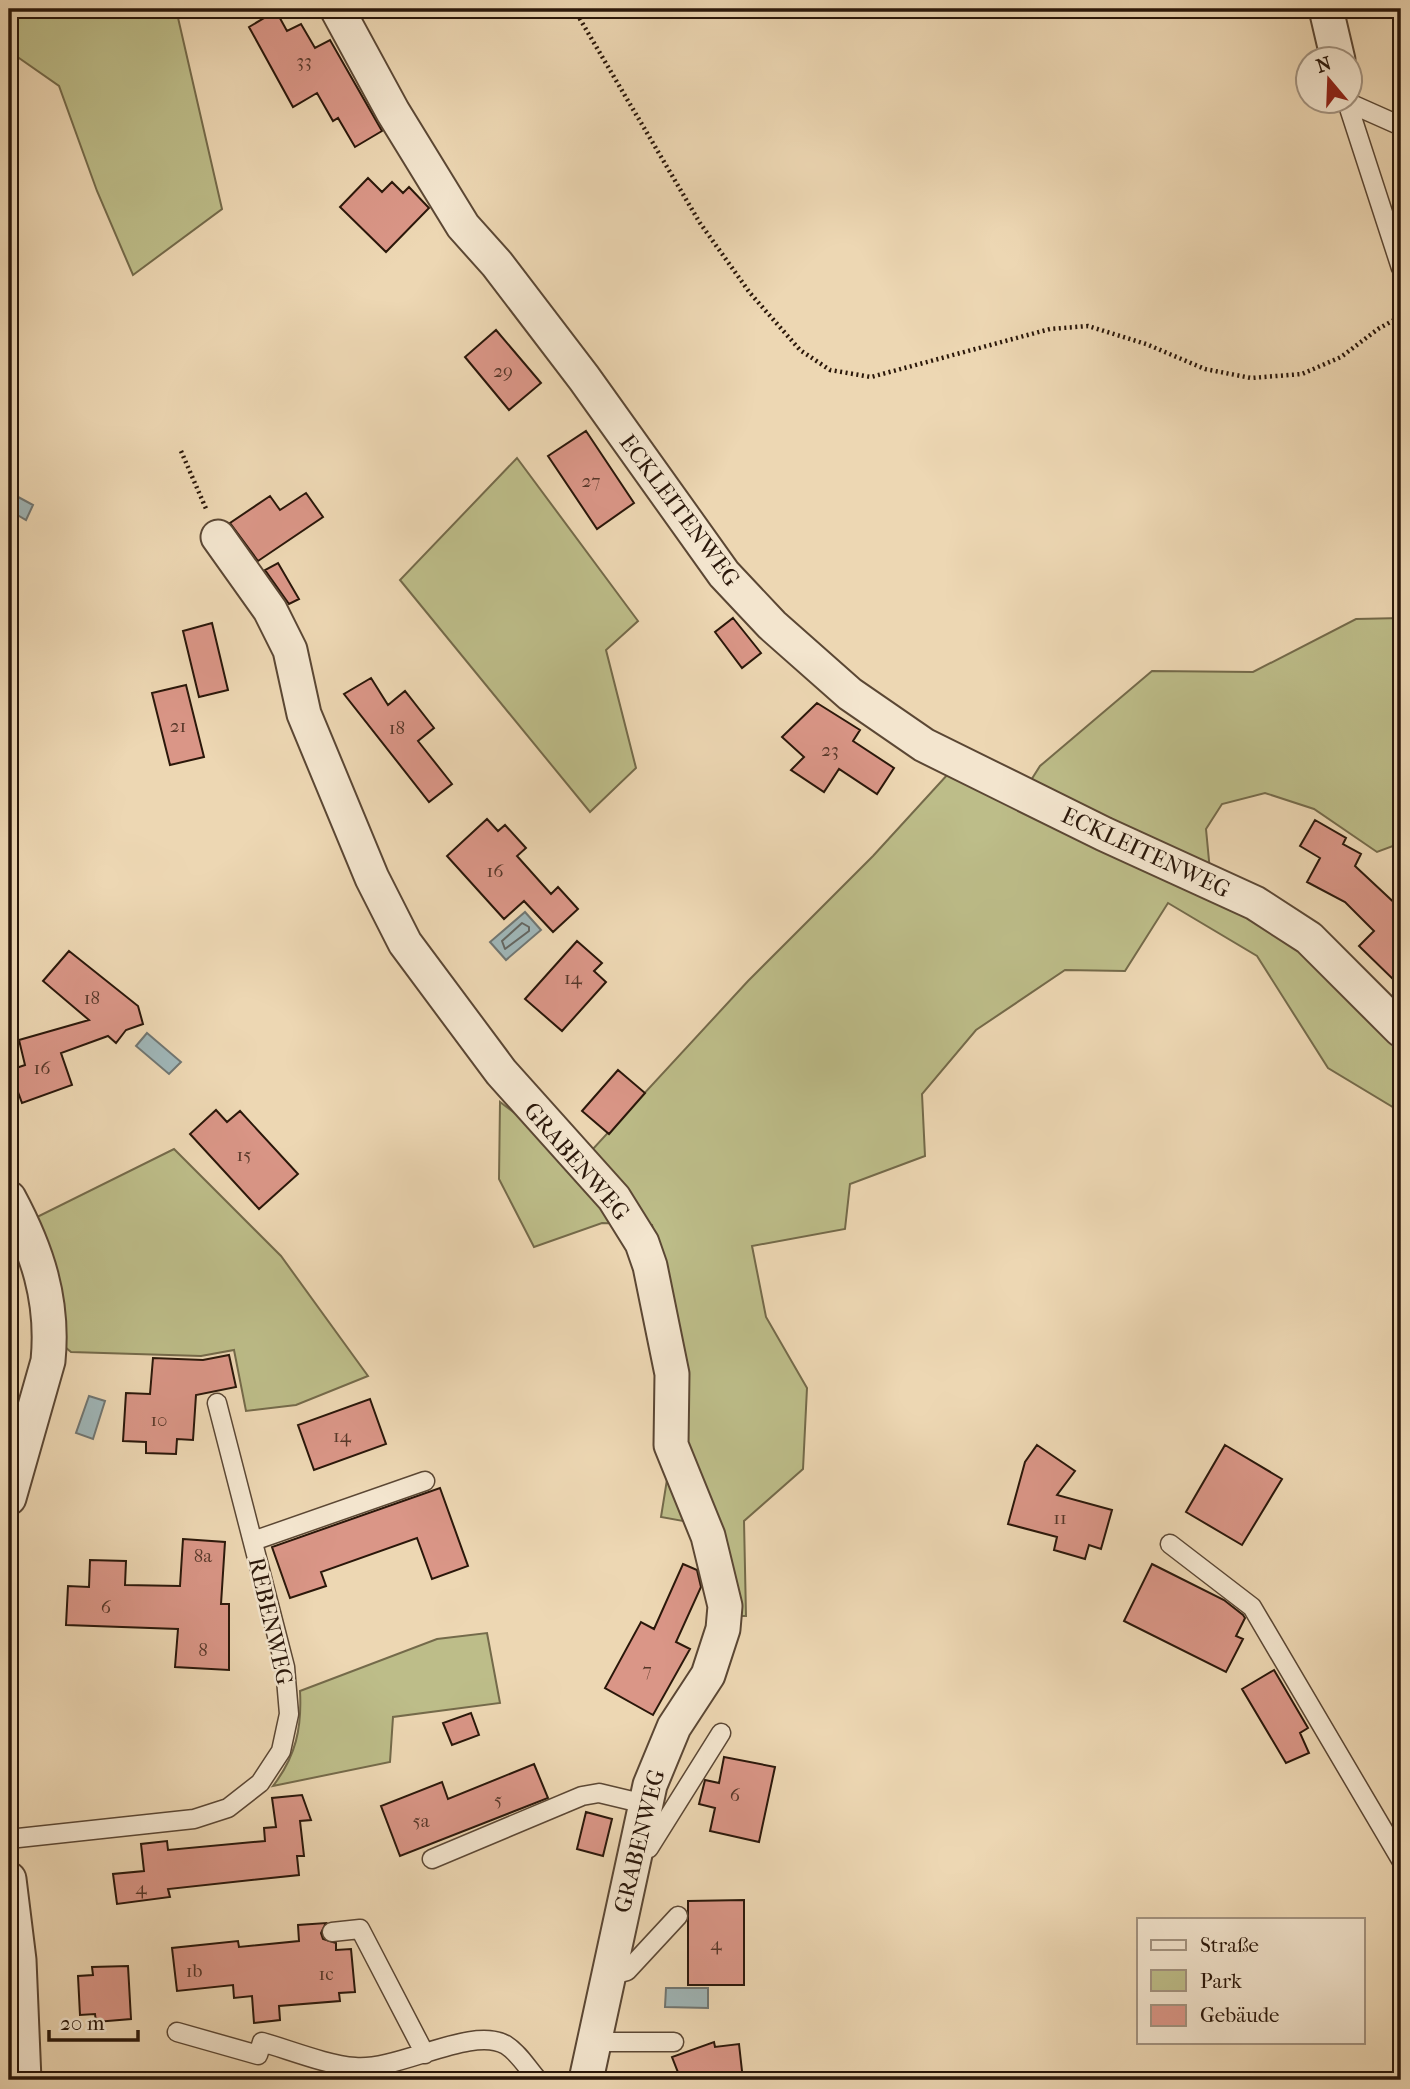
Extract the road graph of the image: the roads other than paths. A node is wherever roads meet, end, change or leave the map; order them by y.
1 (337, 9) edge
2 (1326, 9) edge
3 (1335, 46) edge
4 (1364, 110) edge
5 (1352, 116) edge
6 (1401, 126) edge
7 (1401, 268) edge
8 (218, 537) road end
9 (1401, 1030) edge
10 (9, 1198) edge
11 (217, 1403) dead end
12 (425, 1481) dead end
13 (9, 1498) edge
14 (253, 1541) junction
15 (1170, 1544) dead end
16 (721, 1733) dead end
17 (645, 1804) junction
18 (9, 1839) edge
19 (635, 1846) junction
20 (432, 1859) dead end
21 (1401, 1860) edge
22 (9, 1879) edge
23 (678, 1916) dead end
24 (332, 1932) dead end
25 (608, 1976) junction
26 (177, 2032) dead end
27 (594, 2042) junction
28 (674, 2042) dead end
29 (425, 2054) junction
30 (24, 2080) edge
31 (538, 2080) edge
32 (586, 2080) edge

1 - 9 street, ECKLEITENWEG
2 - 3 street
4 - 6 lane
5 - 7 lane
8 - 17 street, GRABENWEG
10 - 13 street
11 - 14 lane, REBENWEG
12 - 14 lane
14 - 18 lane, REBENWEG
15 - 21 lane
16 - 19 lane
17 - 19 street, GRABENWEG
17 - 20 lane
19 - 25 street, GRABENWEG
22 - 30 street
23 - 25 lane
24 - 29 lane
25 - 27 street, GRABENWEG
26 - 29 lane
27 - 28 lane
27 - 32 street, GRABENWEG
29 - 31 lane

